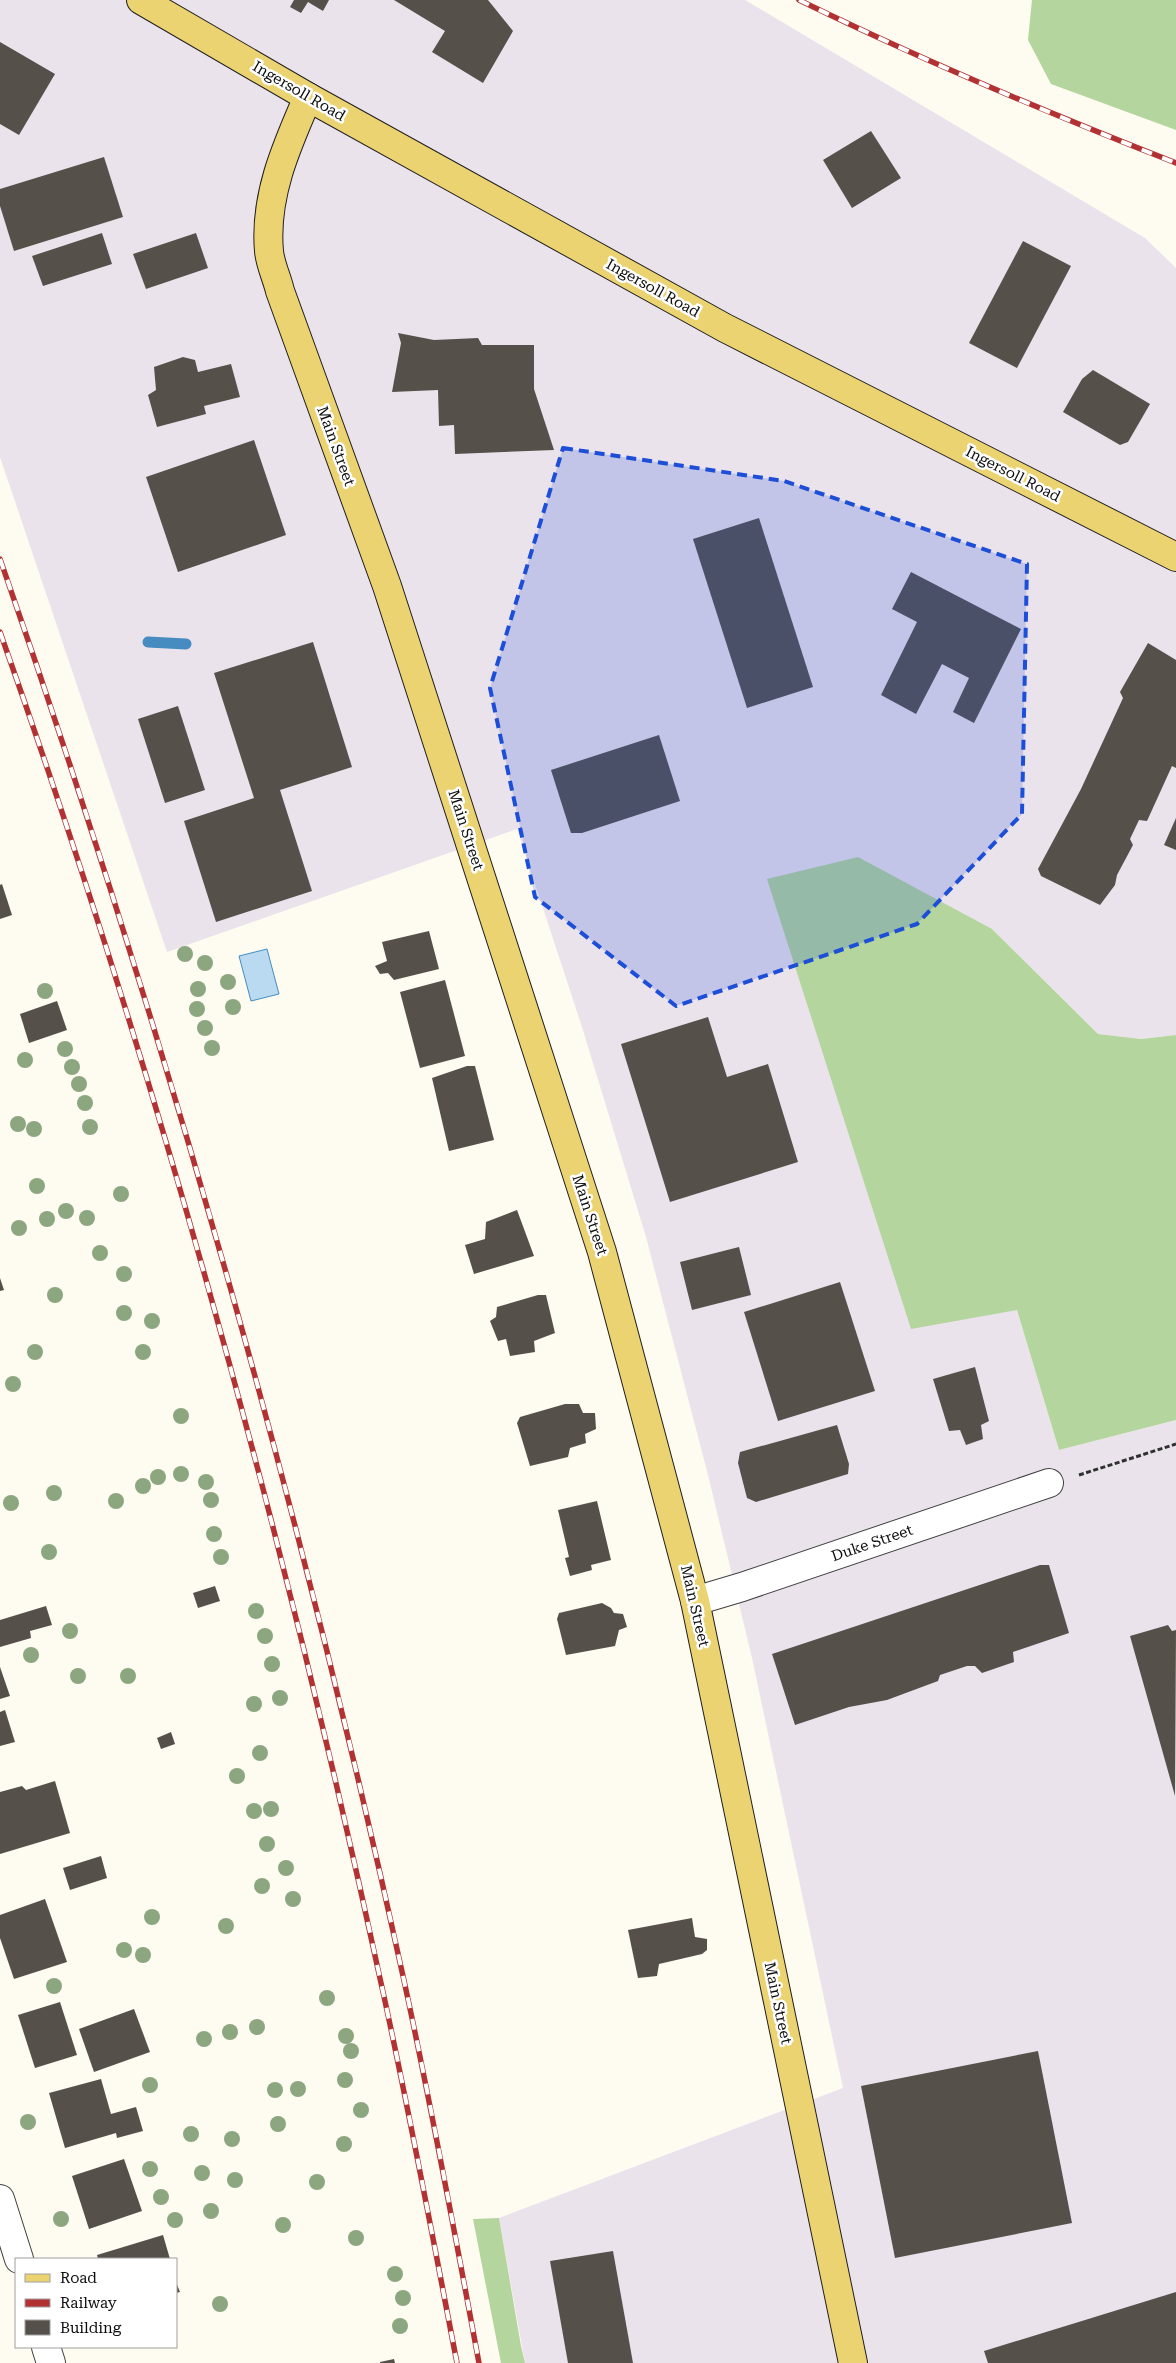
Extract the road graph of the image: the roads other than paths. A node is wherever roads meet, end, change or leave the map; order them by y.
1 (141, 0) edge
2 (308, 97) junction
3 (1176, 557) edge
4 (1049, 1483) road end
5 (695, 1600) junction
6 (0, 2198) edge
7 (19, 2258) edge
8 (46, 2348) edge
9 (50, 2363) edge
10 (853, 2363) edge

1 - 2 main road, Ingersoll Road
2 - 3 main road, Ingersoll Road
2 - 5 main road, Main Street
4 - 5 street, Duke Street
5 - 10 main road, Main Street
6 - 7 street
8 - 9 street

